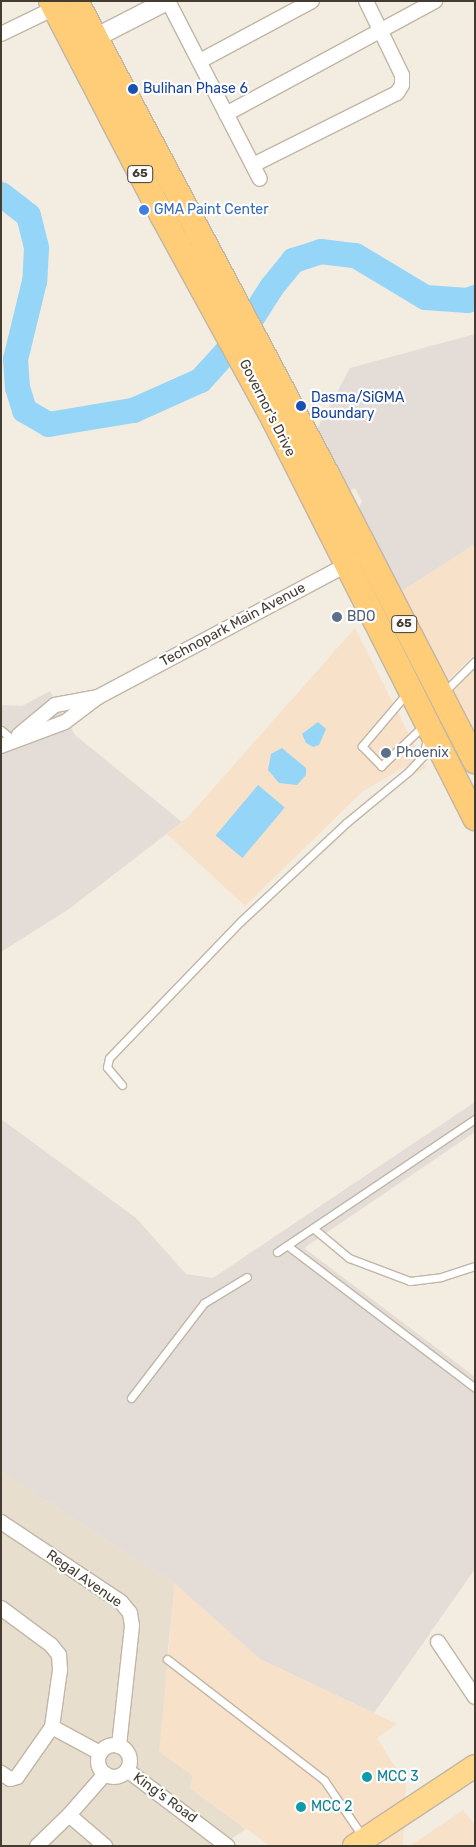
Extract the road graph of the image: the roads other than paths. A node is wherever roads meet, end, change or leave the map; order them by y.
1 (168, 1) edge
2 (312, 1) edge
3 (366, 1) edge
4 (435, 1) edge
5 (63, 3) edge
6 (381, 31) junction
7 (1, 34) edge
8 (85, 43) junction
9 (200, 61) junction
10 (226, 114) junction
11 (253, 166) junction
12 (260, 179) dead end
13 (283, 416) junction
14 (368, 553) junction
15 (345, 566) junction
16 (475, 662) edge
17 (409, 691) junction
18 (441, 695) junction
19 (98, 697) junction
20 (427, 726) junction
21 (1, 730) edge
22 (7, 743) edge
23 (475, 761) edge
24 (475, 818) edge
25 (122, 1085) dead end
26 (475, 1118) edge
27 (313, 1228) junction
28 (288, 1246) junction
29 (277, 1252) dead end
30 (475, 1266) edge
31 (247, 1277) dead end
32 (475, 1388) edge
33 (131, 1398) dead end
34 (1, 1522) edge
35 (1, 1608) edge
36 (438, 1642) dead end
37 (167, 1659) dead end
38 (475, 1697) edge
39 (52, 1727) junction
40 (119, 1746) junction
41 (100, 1754) junction
42 (475, 1766) edge
43 (127, 1770) junction
44 (1, 1773) edge
45 (105, 1774) junction
46 (69, 1815) junction
47 (204, 1827) junction
48 (359, 1842) edge
49 (37, 1846) edge
50 (105, 1846) edge
51 (215, 1846) edge
52 (227, 1846) edge

1 - 8 street
1 - 9 street
2 - 9 street
3 - 6 street
4 - 6 street
5 - 7 street
5 - 8 highway, Governor's Drive / 65
6 - 10 street
6 - 11 street
8 - 13 highway, Governor's Drive / 65
9 - 10 street
10 - 11 street
11 - 12 street
13 - 14 highway, Governor's Drive / 65
13 - 15 highway, Governor's Drive / 65
14 - 15 street, Technopark Main Avenue
14 - 18 highway, Governor's Drive / 65
15 - 17 highway, Governor's Drive / 65
15 - 19 street, Technopark Main Avenue
16 - 18 lane
17 - 20 highway, Governor's Drive / 65
17 - 20 lane
18 - 23 highway, Governor's Drive / 65
19 - 22 street, Technopark Main Avenue
19 - 22 street, Technopark Main Avenue
20 - 24 highway, Governor's Drive / 65
20 - 25 lane
21 - 22 lane
26 - 27 lane
27 - 28 lane
27 - 30 lane
28 - 29 lane
28 - 32 lane
31 - 33 lane
34 - 40 street, Regal Avenue
35 - 39 street
36 - 38 street
37 - 48 lane
39 - 41 street
39 - 44 street
40 - 41 street
40 - 43 street
41 - 45 street
42 - 48 main road
43 - 45 street
43 - 47 street, King's Road
45 - 46 street
46 - 49 street
46 - 50 street
47 - 51 street, King's Road
47 - 52 street, King's Road

